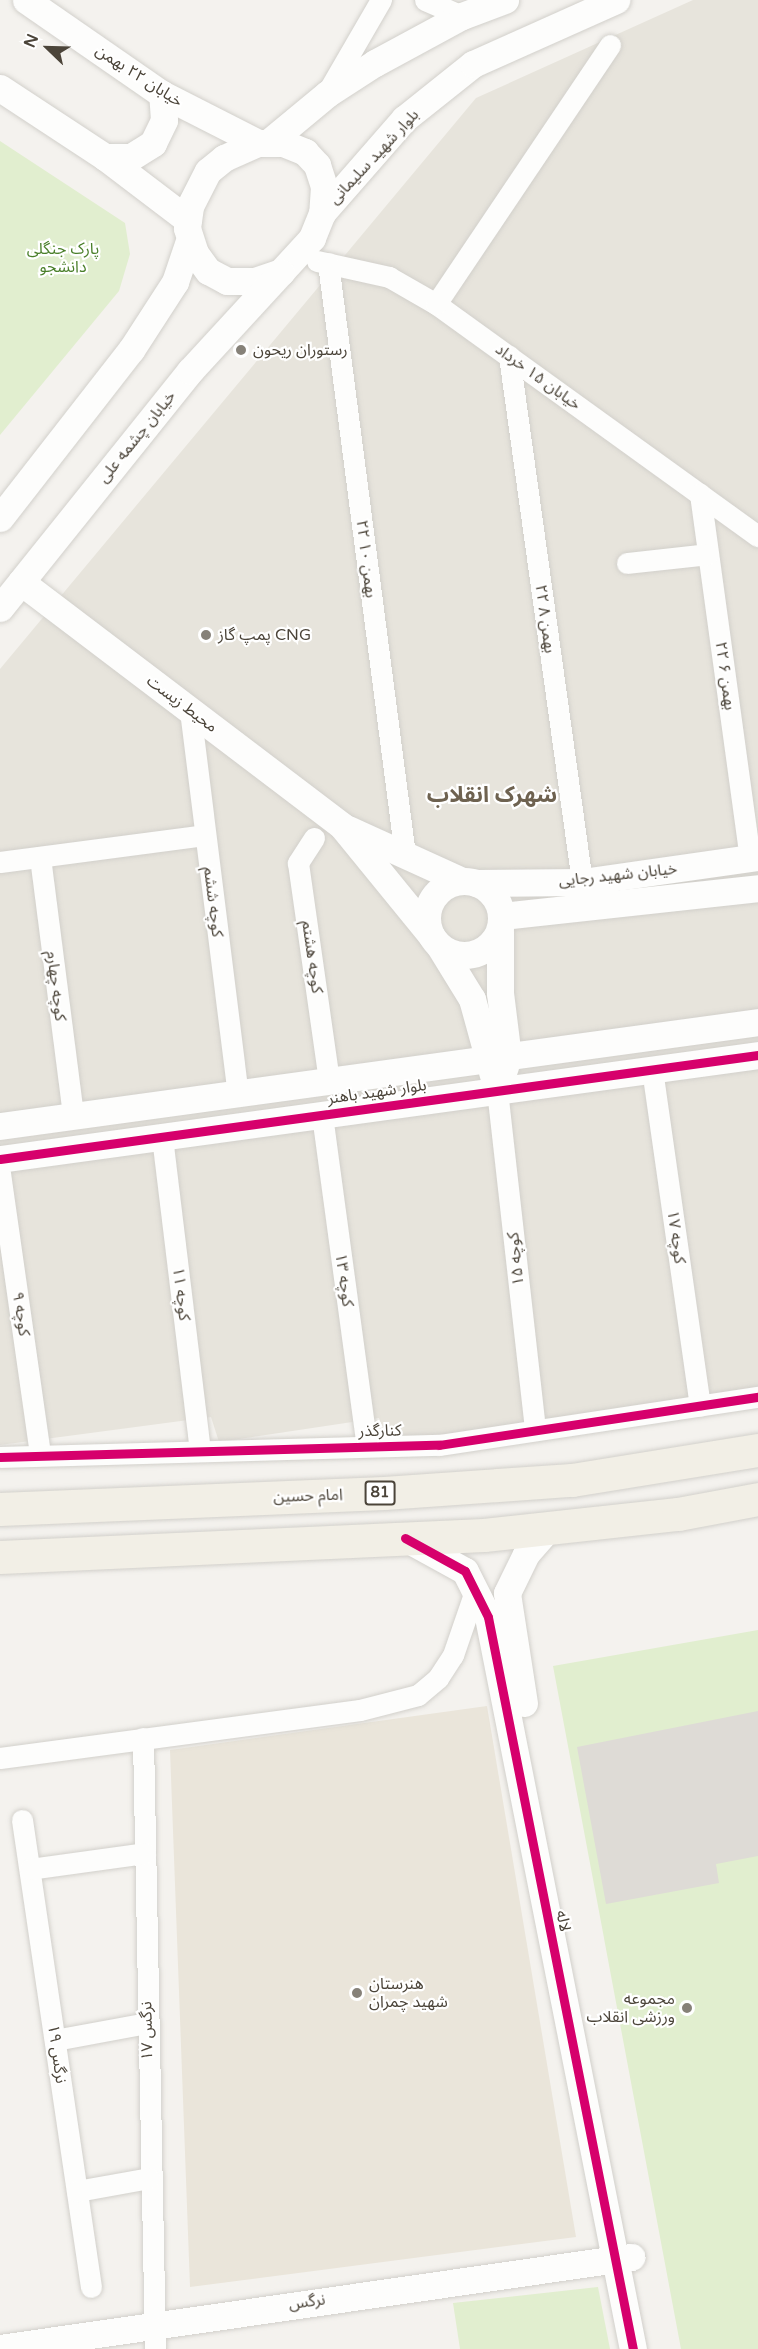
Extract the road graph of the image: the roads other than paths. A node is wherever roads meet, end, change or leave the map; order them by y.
1 (26, 0) edge
2 (381, 0) edge
3 (425, 0) edge
4 (505, 0) edge
5 (616, 0) edge
6 (462, 16) junction
7 (610, 45) dead end
8 (0, 88) edge
9 (162, 94) junction
10 (327, 94) junction
11 (263, 143) junction
12 (105, 157) junction
13 (322, 213) junction
14 (189, 229) junction
15 (290, 264) junction
16 (328, 264) junction
17 (436, 304) junction
18 (509, 356) junction
19 (700, 494) junction
20 (0, 518) edge
21 (758, 536) edge
22 (708, 554) junction
23 (627, 563) dead end
24 (21, 582) junction
25 (0, 608) edge
26 (190, 710) junction
27 (342, 826) junction
28 (204, 835) junction
29 (314, 838) dead end
30 (405, 855) junction
31 (40, 857) junction
32 (754, 857) edge
33 (0, 862) edge
34 (470, 882) junction
35 (582, 882) junction
36 (758, 888) edge
37 (501, 924) junction
38 (435, 941) junction
39 (758, 1022) edge
40 (758, 1054) edge
41 (499, 1058) junction
42 (652, 1069) junction
43 (329, 1081) junction
44 (497, 1090) junction
45 (237, 1093) junction
46 (322, 1115) junction
47 (73, 1116) junction
48 (0, 1126) edge
49 (162, 1137) junction
50 (0, 1159) edge
51 (0, 1173) edge
52 (758, 1397) edge
53 (700, 1406) junction
54 (535, 1428) junction
55 (367, 1446) junction
56 (758, 1450) edge
57 (200, 1452) junction
58 (40, 1454) junction
59 (0, 1457) edge
60 (758, 1499) edge
61 (0, 1509) edge
62 (549, 1528) junction
63 (405, 1539) junction
64 (0, 1557) edge
65 (476, 1591) junction
66 (507, 1593) junction
67 (143, 1738) junction
68 (0, 1758) edge
69 (22, 1820) dead end
70 (145, 1853) junction
71 (30, 1869) junction
72 (147, 2023) junction
73 (55, 2040) junction
74 (149, 2178) junction
75 (77, 2191) junction
76 (624, 2258) junction
77 (91, 2288) dead end
78 (153, 2336) edge
79 (0, 2348) edge
80 (633, 2349) edge
81 (651, 2349) edge

1 - 9 street, خیابان ۲۲ بهمن
2 - 10 street
3 - 6 street
4 - 6 street
5 - 13 street, بلوار شهید سلیمانی
6 - 10 street
7 - 17 street
8 - 12 street
9 - 11 street, خیابان ۲۲ بهمن
9 - 12 street
10 - 11 street
11 - 13 street
11 - 14 street
12 - 14 street
13 - 15 street
14 - 15 street
14 - 20 street
15 - 16 street, خیابان ۱۵ خرداد
15 - 24 street, خیابان چشمه علی
16 - 17 street, خیابان ۱۵ خرداد
16 - 30 street, ۲۲ بهمن ۱۰
17 - 18 street, خیابان ۱۵ خرداد
18 - 19 street, خیابان ۱۵ خرداد
18 - 35 street, ۲۲ بهمن ۸
19 - 21 street, خیابان ۱۵ خرداد
19 - 22 street, ۲۲ بهمن ۶
22 - 23 street
22 - 32 street, ۲۲ بهمن ۶
24 - 25 street, خیابان چشمه علی
24 - 26 street, محیط زیست
26 - 27 street, محیط زیست
26 - 28 street, کوچه ششم
27 - 30 street, محیط زیست
27 - 38 street, محیط زیست
28 - 31 street
28 - 45 street, کوچه ششم
29 - 43 street, کوچه هشتم
30 - 34 street, محیط زیست
31 - 33 street
31 - 47 street, کوچه چهارم
32 - 35 street, خیابان شهید رجایی
34 - 35 street, خیابان شهید رجایی
34 - 37 street
34 - 38 street
36 - 37 street, خیابان شهید رجایی
37 - 38 street
37 - 41 street
38 - 41 street, محیط زیست
39 - 41 street, بلوار شهید باهنر
40 - 42 street, بلوار شهید باهنر
41 - 43 street, بلوار شهید باهنر
41 - 44 street
42 - 44 street, بلوار شهید باهنر
42 - 53 street, کوچه ۱۷
43 - 45 street, بلوار شهید باهنر
44 - 46 street, بلوار شهید باهنر
44 - 54 street, کوچه ۱۵
45 - 47 street, بلوار شهید باهنر
46 - 49 street, بلوار شهید باهنر
46 - 55 street, کوچه ۱۳
47 - 48 street, بلوار شهید باهنر
49 - 50 street, بلوار شهید باهنر
49 - 57 street, کوچه ۱۱
51 - 58 street, کوچه ۹
52 - 53 street, کنارگذر
53 - 54 street, کنارگذر
54 - 55 street, کنارگذر
55 - 57 street, کنارگذر
56 - 61 main road, امام حسین / 81
57 - 58 street, کنارگذر
58 - 59 street, کنارگذر
60 - 62 main road
62 - 63 main road
62 - 66 street
63 - 64 main road
63 - 65 street, لاله
65 - 66 street
65 - 67 street
65 - 76 street, لاله
66 - 76 street, لاله
67 - 68 street
67 - 70 street, نرگس ۱۷
69 - 71 street, نرگس ۱۹
70 - 71 street
70 - 72 street, نرگس ۱۷
71 - 73 street, نرگس ۱۹
72 - 73 street
72 - 74 street, نرگس ۱۷
73 - 75 street, نرگس ۱۹
74 - 75 street
74 - 78 street, نرگس ۱۷
75 - 77 street, نرگس ۱۹
76 - 78 street, نرگس
76 - 80 street, لاله
76 - 81 street, لاله
78 - 79 street, نرگس

